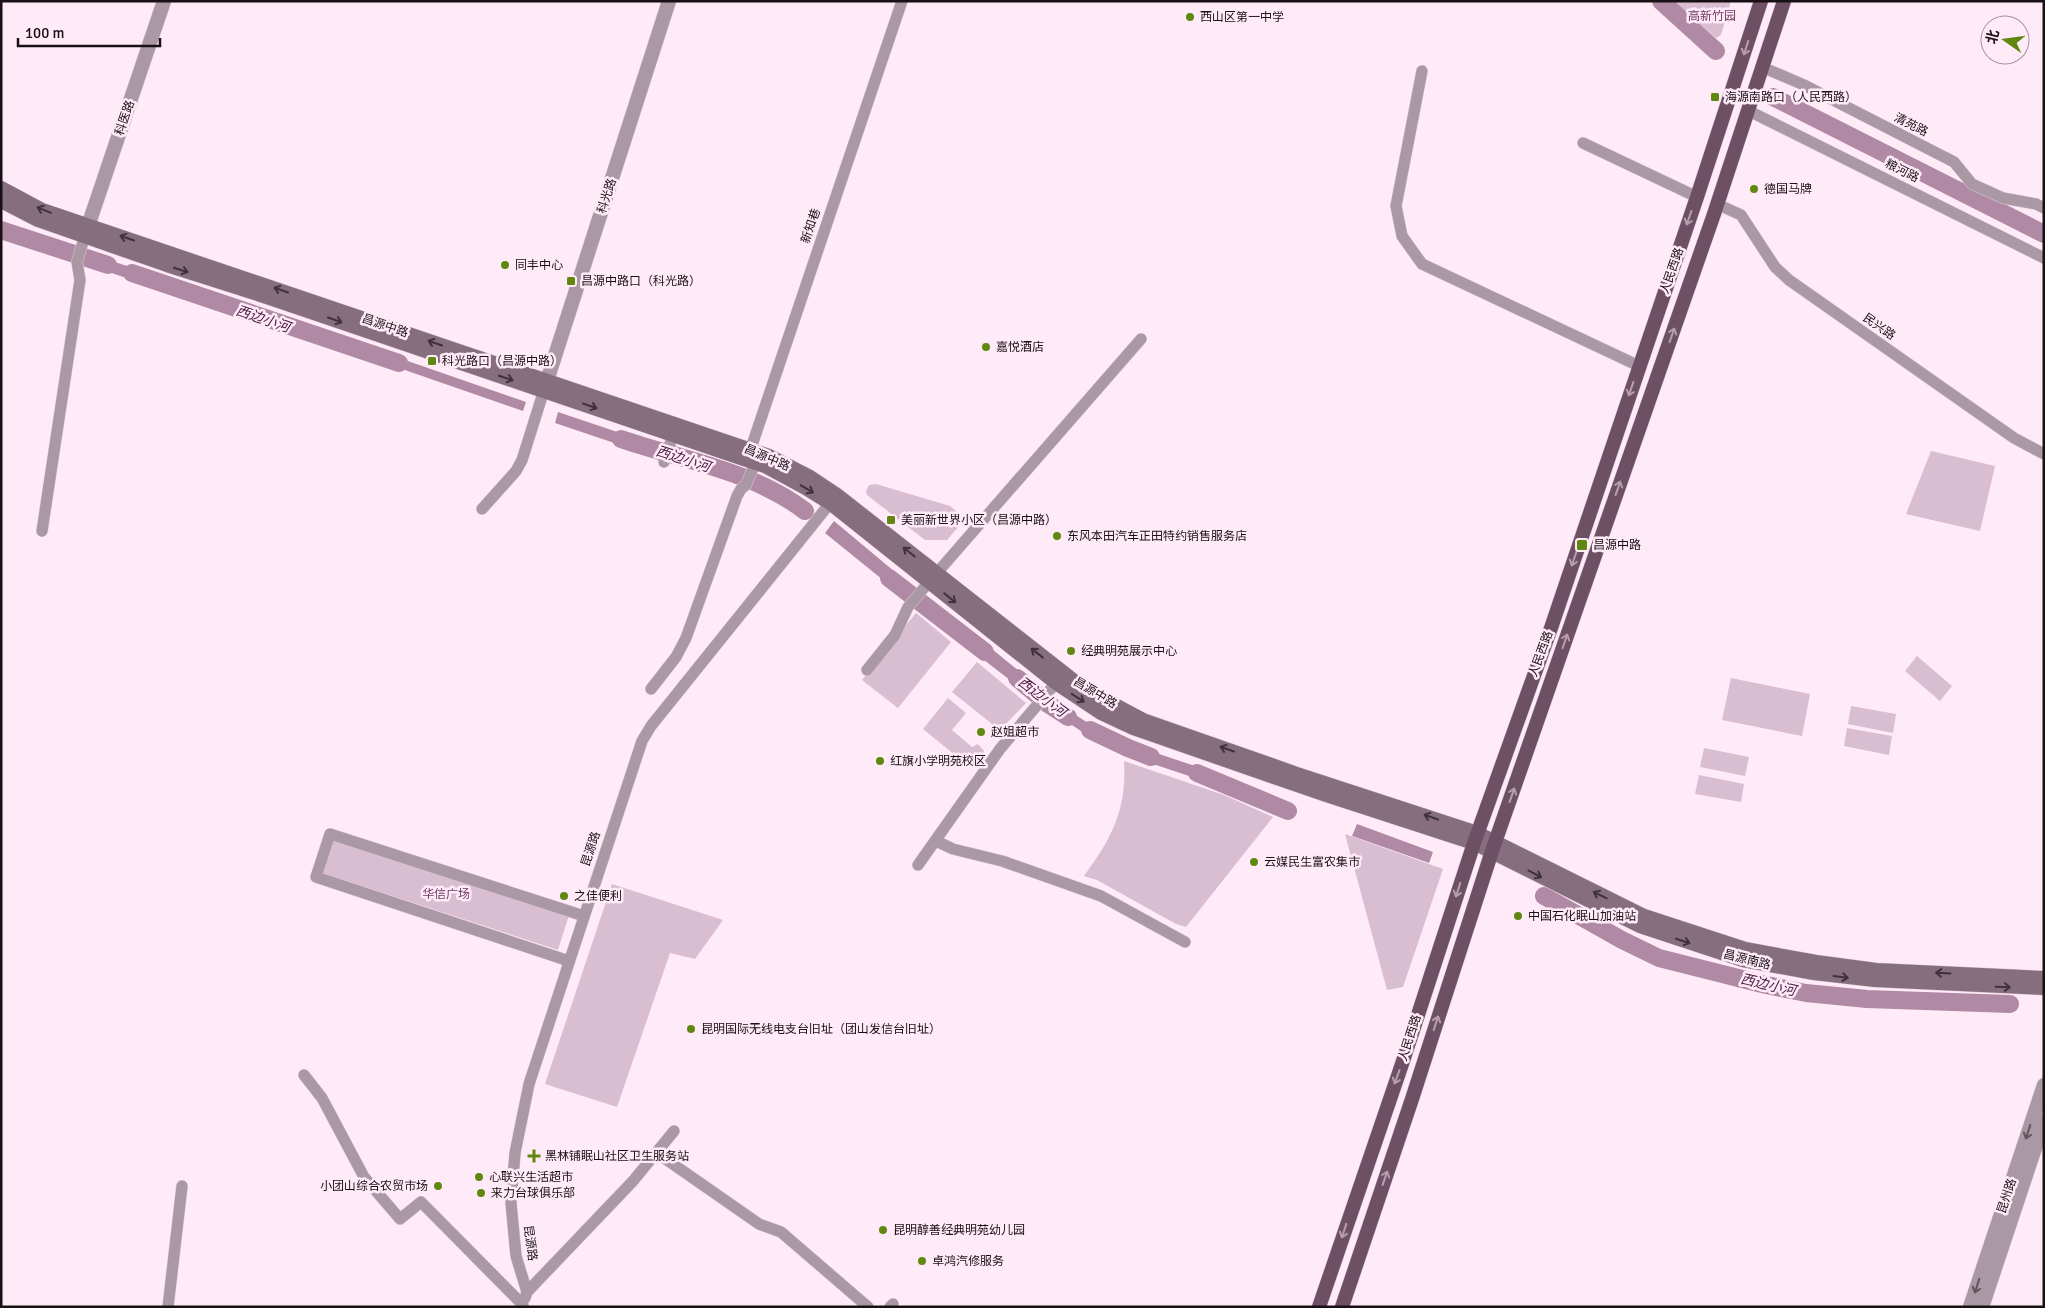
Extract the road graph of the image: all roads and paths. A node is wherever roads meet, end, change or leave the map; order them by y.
1 (164, 1) edge
2 (669, 1) edge
3 (902, 1) edge
4 (1761, 1) edge
5 (1784, 1) edge
6 (1762, 67) junction
7 (1422, 71) dead end
8 (1747, 110) junction
9 (1583, 144) dead end
10 (1, 188) edge
11 (1697, 197) junction
12 (1, 201) edge
13 (1718, 204) junction
14 (2044, 208) edge
15 (87, 230) junction
16 (2044, 258) edge
17 (1140, 339) dead end
18 (1639, 366) junction
19 (546, 385) junction
20 (672, 437) junction
21 (2044, 454) edge
22 (753, 456) junction
23 (664, 462) dead end
24 (830, 502) junction
25 (482, 509) dead end
26 (42, 531) dead end
27 (930, 581) junction
28 (867, 670) dead end
29 (1057, 681) junction
30 (651, 689) dead end
31 (1475, 838) junction
32 (936, 841) junction
33 (1494, 846) junction
34 (918, 864) dead end
35 (584, 916) junction
36 (1185, 942) dead end
37 (569, 961) junction
38 (2044, 978) edge
39 (2044, 988) edge
40 (304, 1074) dead end
41 (2044, 1085) edge
42 (2044, 1122) edge
43 (674, 1131) dead end
44 (657, 1153) junction
45 (182, 1186) dead end
46 (527, 1292) junction
47 (523, 1306) edge
48 (168, 1307) edge
49 (868, 1307) edge
50 (1319, 1307) edge
51 (1342, 1307) edge
52 (1970, 1307) edge
53 (1982, 1307) edge

1 - 15 street, 科医路
2 - 19 street, 科光路
3 - 22 street, 新知巷
4 -> 11 main road, 人民西路
5 - 6 main road, 人民西路
6 - 8 main road, 人民西路
6 - 14 street, 清苑路
7 - 18 street
8 - 13 main road, 人民西路
8 - 16 street, 粮河路
9 - 11 street
15 -> 10 main road, 昌源中路
11 -> 18 main road, 人民西路
12 - 15 main road, 昌源中路
13 - 21 street, 民兴路
33 -> 13 main road, 人民西路
15 - 19 main road, 昌源中路
15 - 26 street
17 - 27 street
18 -> 31 main road, 人民西路
19 -> 20 main road, 昌源中路
19 - 22 main road, 昌源中路
19 - 25 street
20 - 22 main road, 昌源中路
20 - 23 street
22 - 24 main road, 昌源中路
22 - 30 street, 新知巷
24 - 27 main road, 昌源中路
24 - 35 street, 昆源路
27 - 28 street
27 - 29 main road, 昌源中路
29 - 31 main road, 昌源中路
29 - 32 street
31 - 33 main road, 昌源南路
31 -> 50 main road, 人民西路
32 - 34 street
32 - 36 street
38 -> 33 main road, 昌源南路
33 -> 39 main road, 昌源南路
51 -> 33 main road, 人民西路
35 - 37 street, 昆源路
35 - 37 street
37 - 46 street, 昆源路
40 - 47 street
41 -> 52 street, 昆州路
42 - 53 street, 昆州路
43 - 44 street
44 - 46 street
44 - 49 street
45 - 48 street
46 - 47 street

